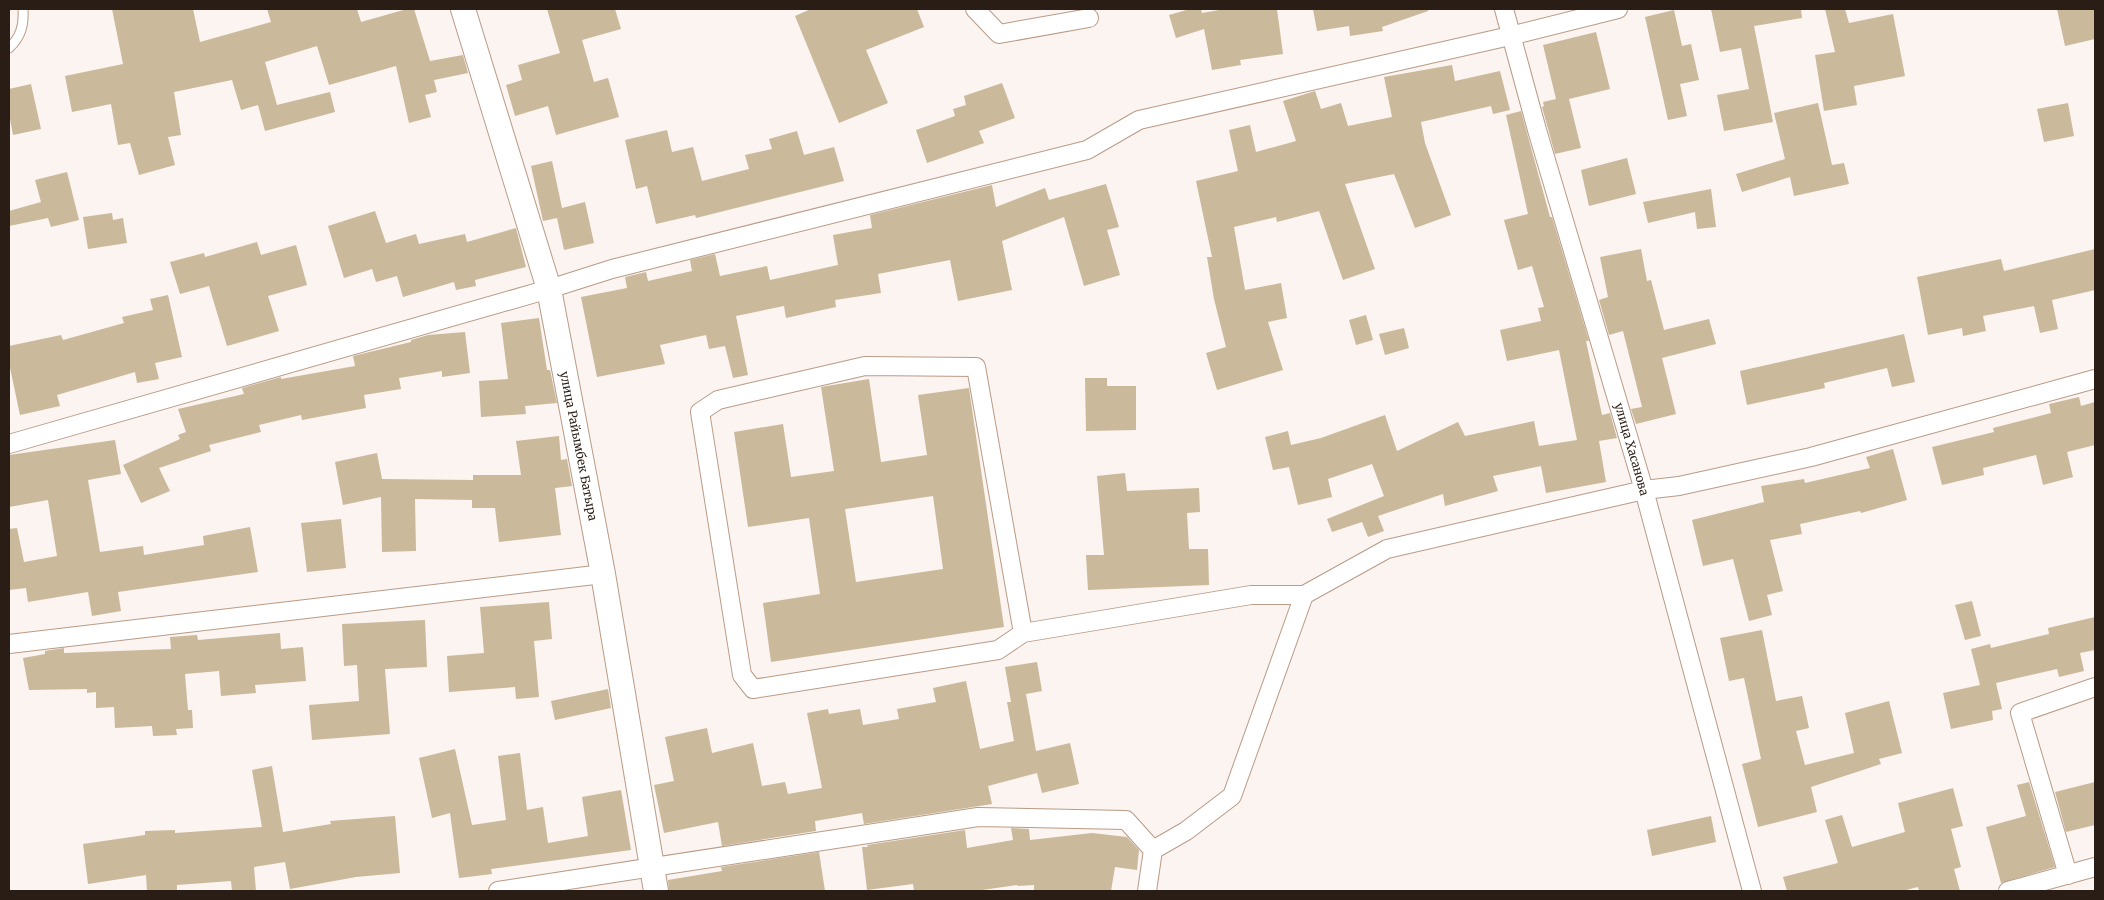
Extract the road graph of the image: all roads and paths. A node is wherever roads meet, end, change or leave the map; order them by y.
1 (23, 9) edge
2 (463, 9) edge
3 (975, 9) edge
4 (1504, 9) edge
5 (1618, 9) edge
6 (1089, 18) dead end
7 (1510, 36) junction
8 (9, 48) edge
9 (549, 289) junction
10 (2095, 379) edge
11 (9, 444) edge
12 (1644, 490) junction
13 (603, 574) junction
14 (1304, 595) junction
15 (1023, 633) junction
16 (9, 644) edge
17 (2095, 687) edge
18 (1153, 850) junction
19 (654, 866) junction
20 (2095, 867) edge
21 (2068, 875) junction
22 (498, 891) edge
23 (656, 891) edge
24 (1147, 891) edge
25 (1752, 891) edge
26 (2008, 891) edge

1 - 8 lane
2 - 9 street, улица Райымбек Батыра
3 - 6 street
4 - 7 street, улица Хасанова
5 - 7 street
7 - 9 street
7 - 12 street, улица Хасанова
9 - 11 street
9 - 13 street, улица Райымбек Батыра
10 - 12 street
12 - 14 street
12 - 25 street, улица Хасанова
13 - 16 street
13 - 19 street, улица Райымбек Батыра
14 - 15 street
14 - 18 street
15 - 15 street
17 - 21 street
18 - 19 street
18 - 24 street
19 - 22 street
19 - 23 street, улица Райымбек Батыра
20 - 21 street
21 - 26 street

